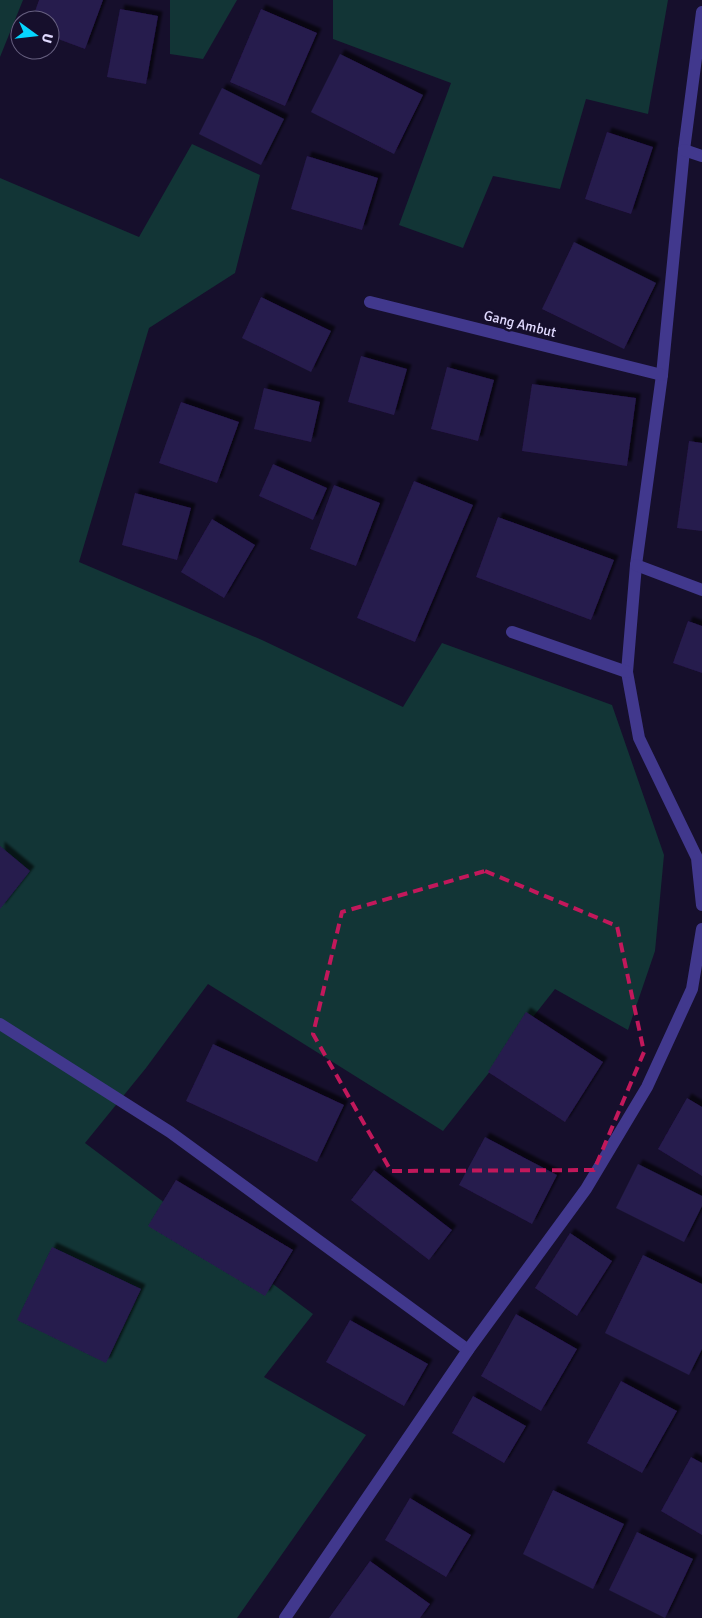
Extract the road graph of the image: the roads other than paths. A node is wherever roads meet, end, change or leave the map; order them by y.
1 (702, 12) edge
2 (684, 150) junction
3 (702, 156) edge
4 (370, 302) dead end
5 (662, 375) junction
6 (636, 564) junction
7 (702, 590) edge
8 (512, 632) dead end
9 (627, 672) junction
10 (702, 906) edge
11 (702, 929) edge
12 (0, 1024) edge
13 (468, 1350) junction
14 (285, 1618) edge

1 - 2 street
2 - 3 street
2 - 5 street
4 - 5 street, Gang Ambut
5 - 6 street
6 - 7 street
6 - 9 street
8 - 9 street
9 - 10 street
11 - 13 street
12 - 13 street
13 - 14 street

